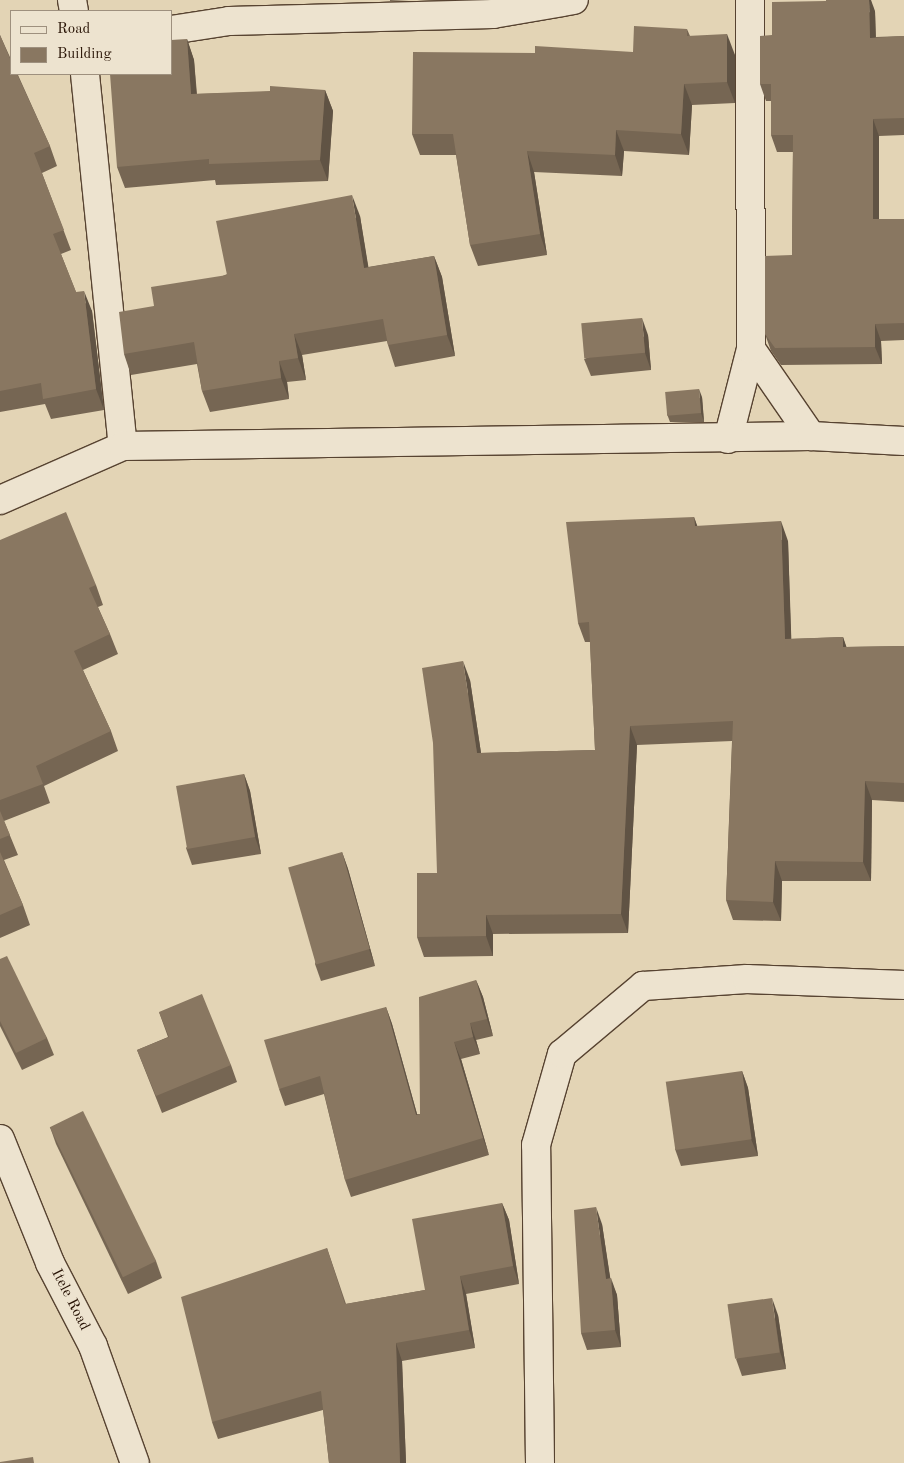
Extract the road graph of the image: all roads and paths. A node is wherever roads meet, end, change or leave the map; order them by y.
1 (574, 0) edge
2 (750, 0) edge
3 (172, 30) edge
4 (85, 75) edge
5 (751, 349) junction
6 (811, 436) junction
7 (728, 439) junction
8 (904, 441) edge
9 (123, 446) junction
10 (0, 500) edge
11 (904, 985) edge
12 (0, 1139) edge
13 (135, 1463) edge
14 (540, 1463) edge

1 - 3 street
2 - 5 street
4 - 9 street
5 - 6 street
5 - 7 street
6 - 7 street
6 - 8 street
7 - 9 street
9 - 10 street
11 - 14 street
12 - 13 street, Itele Road

